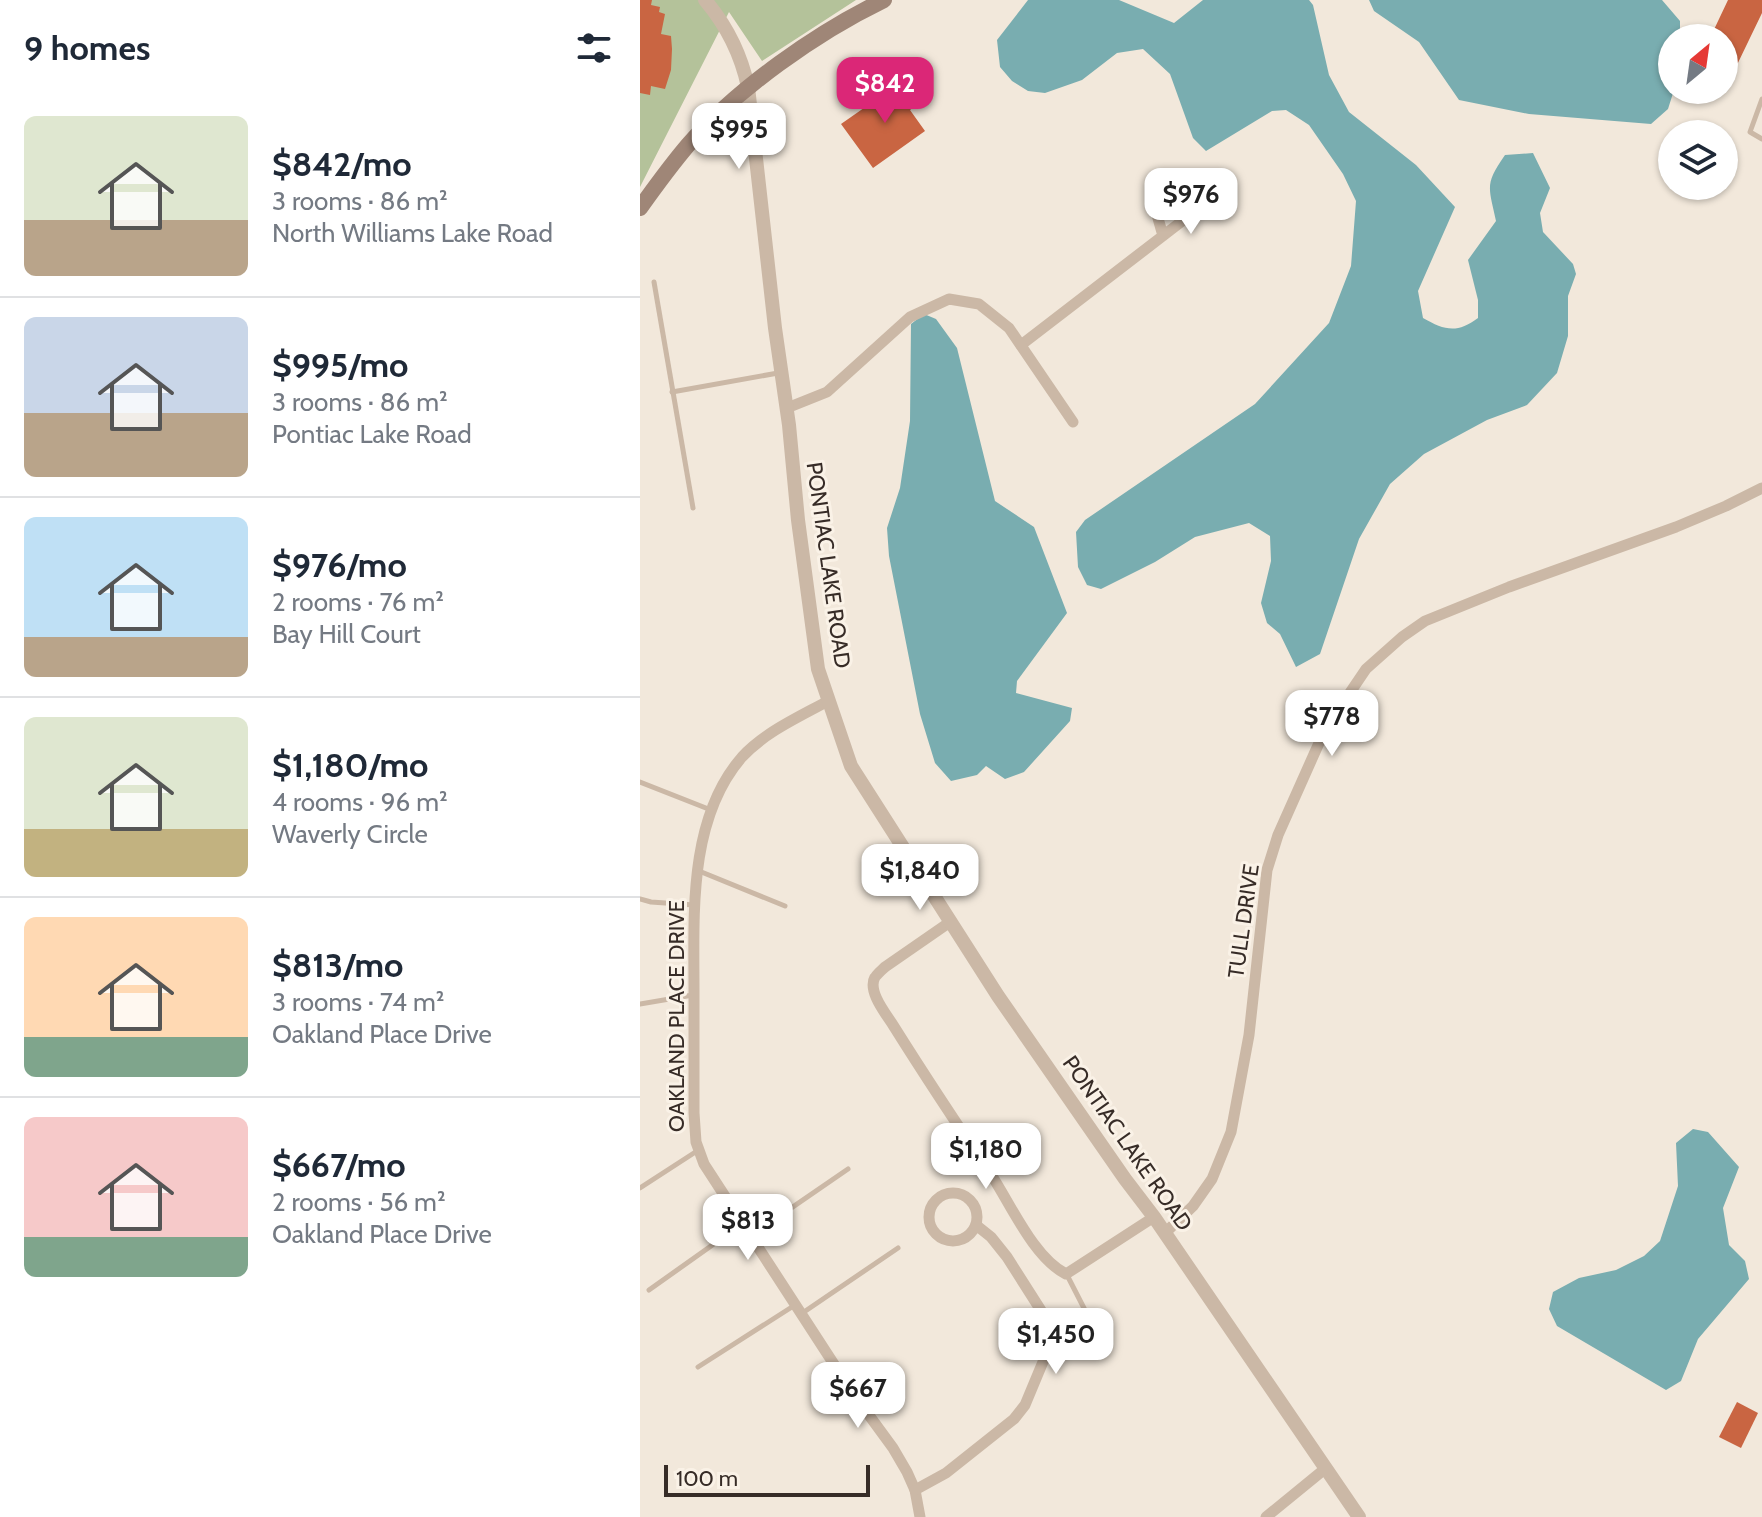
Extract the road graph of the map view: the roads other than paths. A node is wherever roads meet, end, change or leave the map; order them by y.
1 (884, 0) edge
2 (707, 1) edge
3 (748, 87) junction
4 (1762, 99) edge
5 (1762, 139) edge
6 (640, 208) edge
7 (1163, 236) junction
8 (654, 282) dead end
9 (1021, 345) junction
10 (780, 373) junction
11 (672, 392) junction
12 (787, 408) junction
13 (1073, 422) dead end
14 (1762, 488) edge
15 (693, 508) dead end
16 (828, 701) junction
17 (640, 782) edge
18 (712, 810) junction
19 (698, 870) junction
20 (640, 899) edge
21 (695, 905) junction
22 (785, 906) dead end
23 (950, 922) junction
24 (694, 995) junction
25 (640, 1004) edge
26 (698, 1151) junction
27 (848, 1169) dead end
28 (640, 1188) edge
29 (1154, 1217) junction
30 (743, 1224) junction
31 (976, 1225) junction
32 (1165, 1233) junction
33 (751, 1235) junction
34 (898, 1248) dead end
35 (1066, 1274) junction
36 (649, 1290) dead end
37 (798, 1310) junction
38 (1088, 1316) dead end
39 (698, 1367) dead end
40 (1326, 1468) junction
41 (915, 1490) junction
42 (920, 1517) edge
43 (1266, 1517) edge
44 (1359, 1517) edge

1 - 3 main road
2 - 3 street, PONTIAC LAKE ROAD
3 - 6 main road
3 - 10 street, PONTIAC LAKE ROAD
4 - 5 lane
7 - 7 street
7 - 9 street
8 - 11 lane
9 - 12 street
9 - 13 street
10 - 11 lane
10 - 12 street, PONTIAC LAKE ROAD
11 - 15 lane
12 - 16 street, PONTIAC LAKE ROAD
14 - 32 street, TULL DRIVE
16 - 18 street, OAKLAND PLACE DRIVE
16 - 23 street, PONTIAC LAKE ROAD
17 - 18 lane
18 - 19 street, OAKLAND PLACE DRIVE
19 - 21 street, OAKLAND PLACE DRIVE
19 - 22 lane
20 - 21 lane
21 - 24 street, OAKLAND PLACE DRIVE
23 - 29 street, PONTIAC LAKE ROAD
23 - 35 street
24 - 25 lane
24 - 26 street, OAKLAND PLACE DRIVE
26 - 28 lane
26 - 30 street, OAKLAND PLACE DRIVE
27 - 33 lane
29 - 32 street, PONTIAC LAKE ROAD
29 - 35 street
30 - 33 street, OAKLAND PLACE DRIVE
30 - 36 lane
31 - 31 street
31 - 41 street
32 - 40 street, PONTIAC LAKE ROAD
33 - 37 street, OAKLAND PLACE DRIVE
34 - 37 lane
35 - 38 lane
37 - 39 lane
37 - 41 street, OAKLAND PLACE DRIVE
40 - 43 street
40 - 44 street, PONTIAC LAKE ROAD
41 - 42 street, OAKLAND PLACE DRIVE

